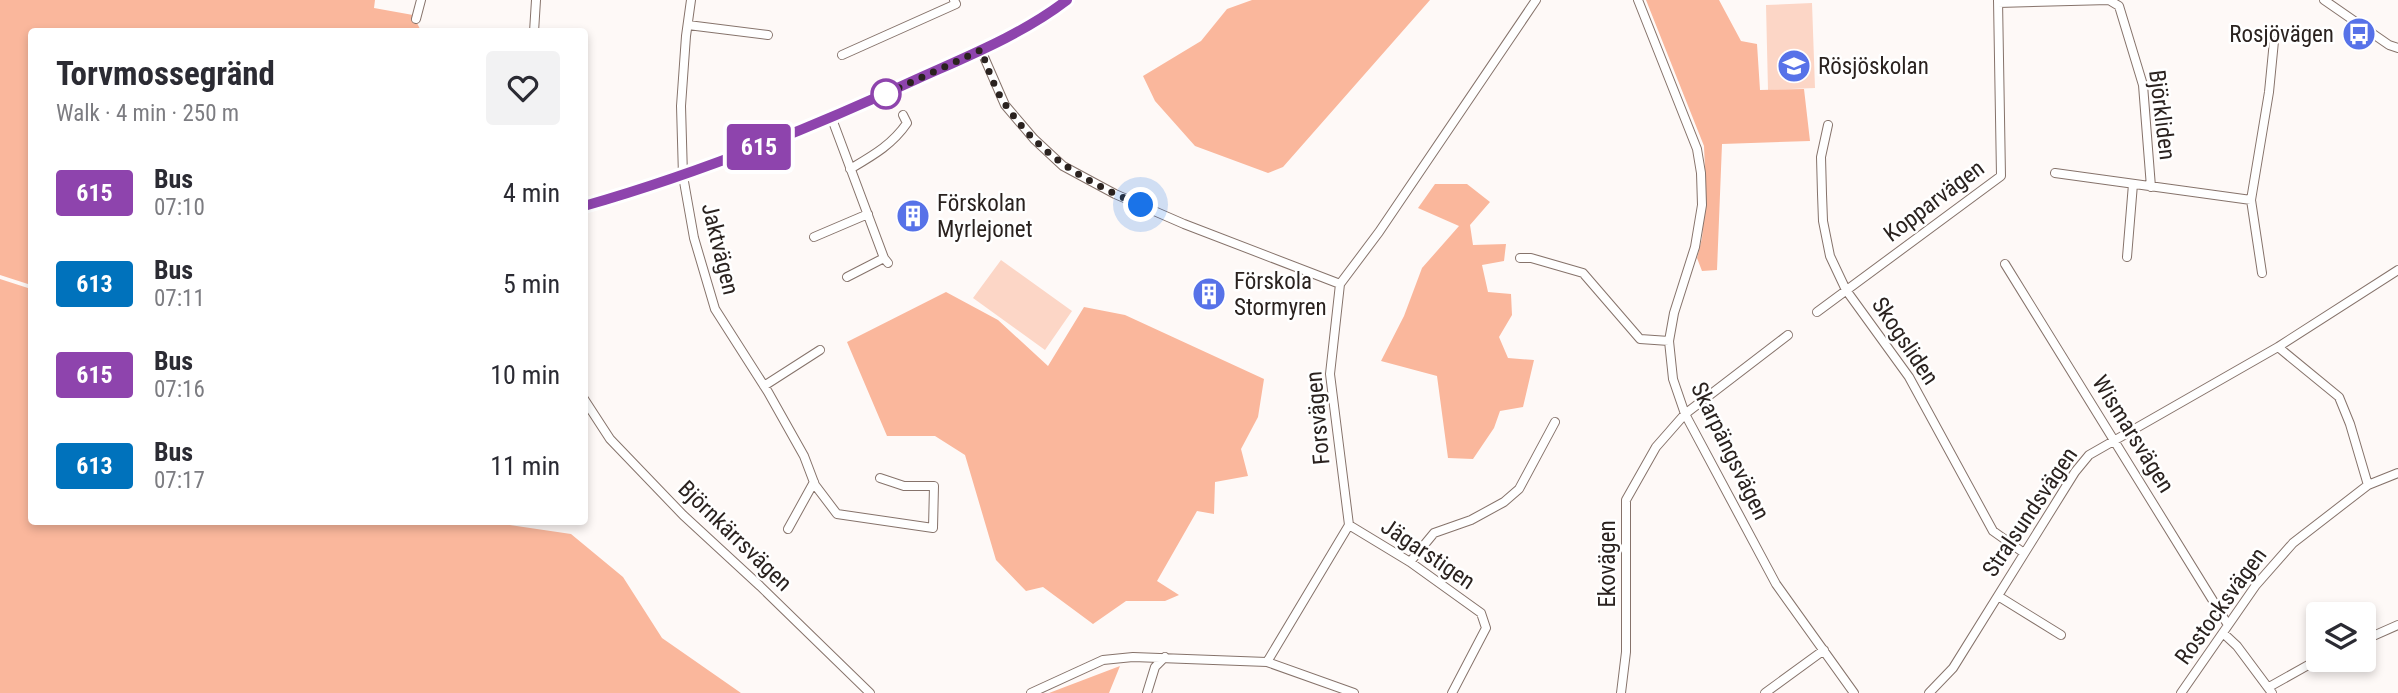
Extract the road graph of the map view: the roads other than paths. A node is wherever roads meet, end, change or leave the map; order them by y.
1 (421, 0) edge
2 (536, 0) edge
3 (691, 0) edge
4 (954, 0) edge
5 (1068, 0) edge
6 (1536, 0) edge
7 (1637, 0) edge
8 (2324, 0) edge
9 (1998, 1) edge
10 (416, 19) dead end
11 (688, 25) junction
12 (534, 28) edge
13 (768, 35) dead end
14 (2274, 41) dead end
15 (2398, 48) edge
16 (981, 50) junction
17 (842, 55) dead end
18 (904, 115) dead end
19 (832, 119) junction
20 (1828, 125) dead end
21 (850, 169) junction
22 (2054, 173) dead end
23 (683, 176) junction
24 (2133, 184) junction
25 (2151, 187) junction
26 (2251, 200) junction
27 (588, 205) edge
28 (868, 214) junction
29 (814, 237) dead end
30 (2127, 257) dead end
31 (1520, 258) dead end
32 (2006, 264) dead end
33 (2398, 270) edge
34 (2262, 273) dead end
35 (848, 277) dead end
36 (1340, 284) junction
37 (1846, 290) junction
38 (1817, 312) dead end
39 (1788, 335) dead end
40 (1669, 341) junction
41 (2278, 347) junction
42 (820, 350) dead end
43 (764, 386) junction
44 (588, 405) edge
45 (1685, 414) junction
46 (1555, 422) dead end
47 (2114, 440) junction
48 (2398, 473) edge
49 (880, 478) dead end
50 (814, 482) junction
51 (2368, 485) junction
52 (1349, 525) junction
53 (788, 529) dead end
54 (2024, 553) junction
55 (1410, 562) junction
56 (1998, 596) junction
57 (2398, 625) edge
58 (2225, 629) junction
59 (2376, 634) edge
60 (2061, 635) dead end
61 (1824, 650) junction
62 (1165, 657) junction
63 (1267, 662) junction
64 (2306, 668) edge
65 (2271, 691) edge
66 (870, 693) edge
67 (1031, 693) edge
68 (1147, 693) edge
69 (1354, 693) edge
70 (1452, 693) edge
71 (1621, 693) edge
72 (1765, 693) edge
73 (1854, 693) edge
74 (1928, 693) edge
75 (2181, 693) edge

1 - 10 street
2 - 12 street
3 - 11 street, Jaktvägen
4 - 17 street
5 - 16 street
6 - 36 street
7 - 40 street, Skarpängsvägen
8 - 15 street
9 - 25 street, Björkliden
9 - 37 street, Kopparvägen
11 - 13 street
11 - 23 street, Jaktvägen
14 - 26 street
16 - 19 street
16 - 36 street
18 - 21 street
19 - 21 street
19 - 23 street
20 - 37 street, Skogsliden
21 - 28 street
22 - 24 street, Björkliden
23 - 27 street
23 - 43 street, Jaktvägen
24 - 25 street, Björkliden
24 - 30 street, Björkliden
25 - 26 street, Björkliden
26 - 34 street
28 - 29 street
28 - 35 street
31 - 40 street
32 - 47 street, Wismarsvägen
33 - 41 street, Stralsundsvägen
36 - 52 street, Forsvägen
37 - 38 street, Kopparvägen
37 - 54 street, Skogsliden
39 - 45 street, Ekovägen
40 - 45 street, Skarpängsvägen
41 - 47 street, Stralsundsvägen
41 - 51 street
42 - 43 street
43 - 50 street, Jaktvägen
44 - 66 street, Björnkärrsvägen
45 - 61 street, Skarpängsvägen
45 - 71 street, Ekovägen
46 - 55 street
47 - 54 street, Stralsundsvägen
47 - 58 street, Wismarsvägen
48 - 51 street, Rostocksvägen
49 - 50 street, Jaktvägen
50 - 53 street
51 - 58 street, Rostocksvägen
52 - 55 street, Jägarstigen
52 - 63 street
54 - 56 street, Stralsundsvägen
55 - 70 street, Jägarstigen
56 - 60 street, Stralsundsvägen
56 - 74 street, Stralsundsvägen
57 - 59 street
58 - 65 street, Wismarsvägen
58 - 75 street, Rostocksvägen
61 - 72 street
61 - 73 street, Skarpängsvägen
62 - 63 street
62 - 67 street
62 - 68 street
63 - 69 street
64 - 65 street

